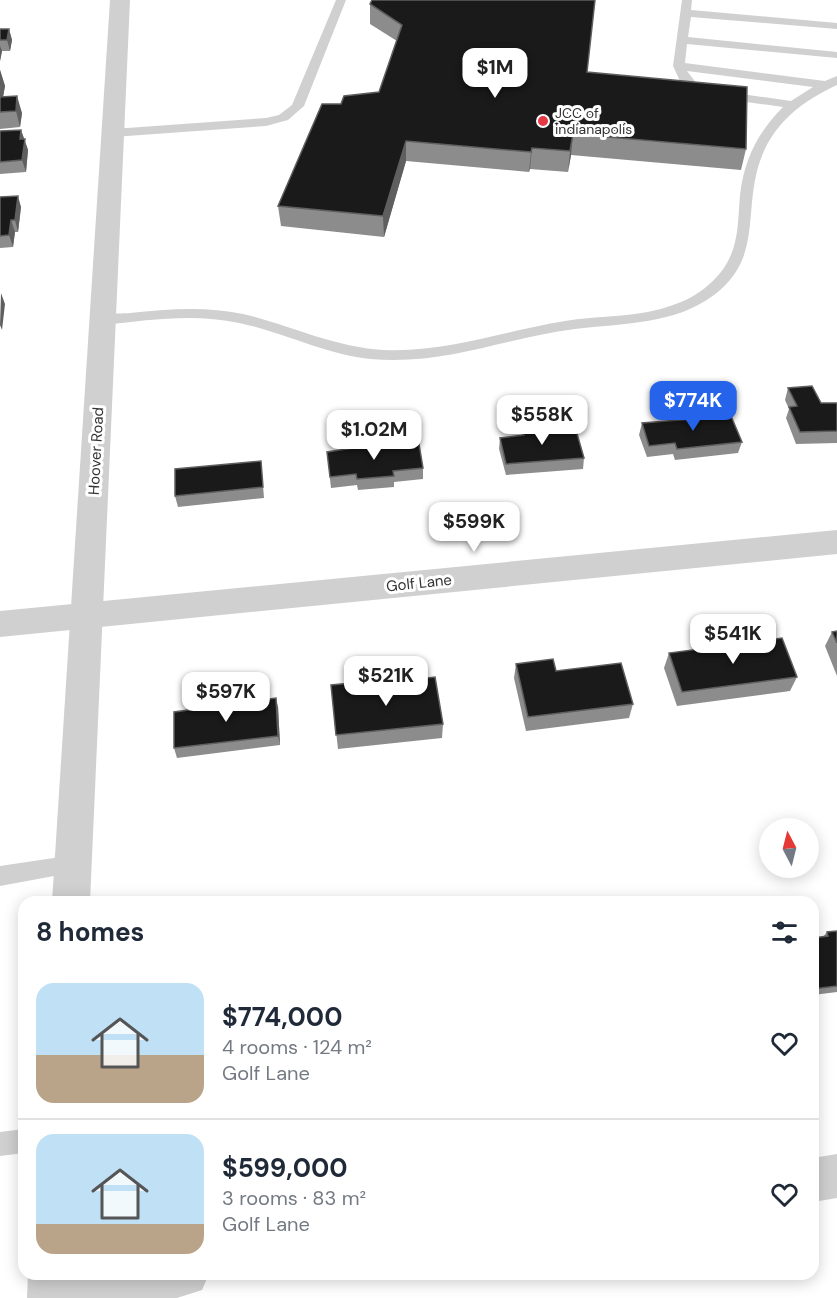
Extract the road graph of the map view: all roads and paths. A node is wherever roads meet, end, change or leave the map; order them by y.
1 (120, 0) edge
2 (341, 0) edge
3 (687, 0) edge
4 (686, 13) junction
5 (837, 26) edge
6 (682, 40) junction
7 (837, 55) edge
8 (679, 66) junction
9 (831, 82) edge
10 (792, 105) junction
11 (113, 133) junction
12 (103, 320) junction
13 (837, 542) edge
14 (87, 616) junction
15 (0, 624) edge
16 (74, 864) junction
17 (0, 876) edge
18 (72, 896) edge
19 (18, 1142) edge
20 (0, 1144) edge
21 (837, 1176) edge
22 (819, 1179) edge
23 (128, 1280) edge
24 (50, 1288) edge

1 - 11 street, Hoover Road
2 - 11 lane
3 - 4 lane
4 - 5 lane
4 - 6 lane
6 - 7 lane
6 - 8 lane
8 - 9 lane
8 - 10 lane
9 - 10 lane
10 - 12 lane
11 - 12 street, Hoover Road
12 - 14 street, Hoover Road
13 - 14 street, Golf Lane
14 - 15 street, Golf Lane
14 - 16 street, Hoover Road
16 - 17 lane
16 - 18 street, Hoover Road
19 - 20 lane
21 - 22 street
23 - 24 street

